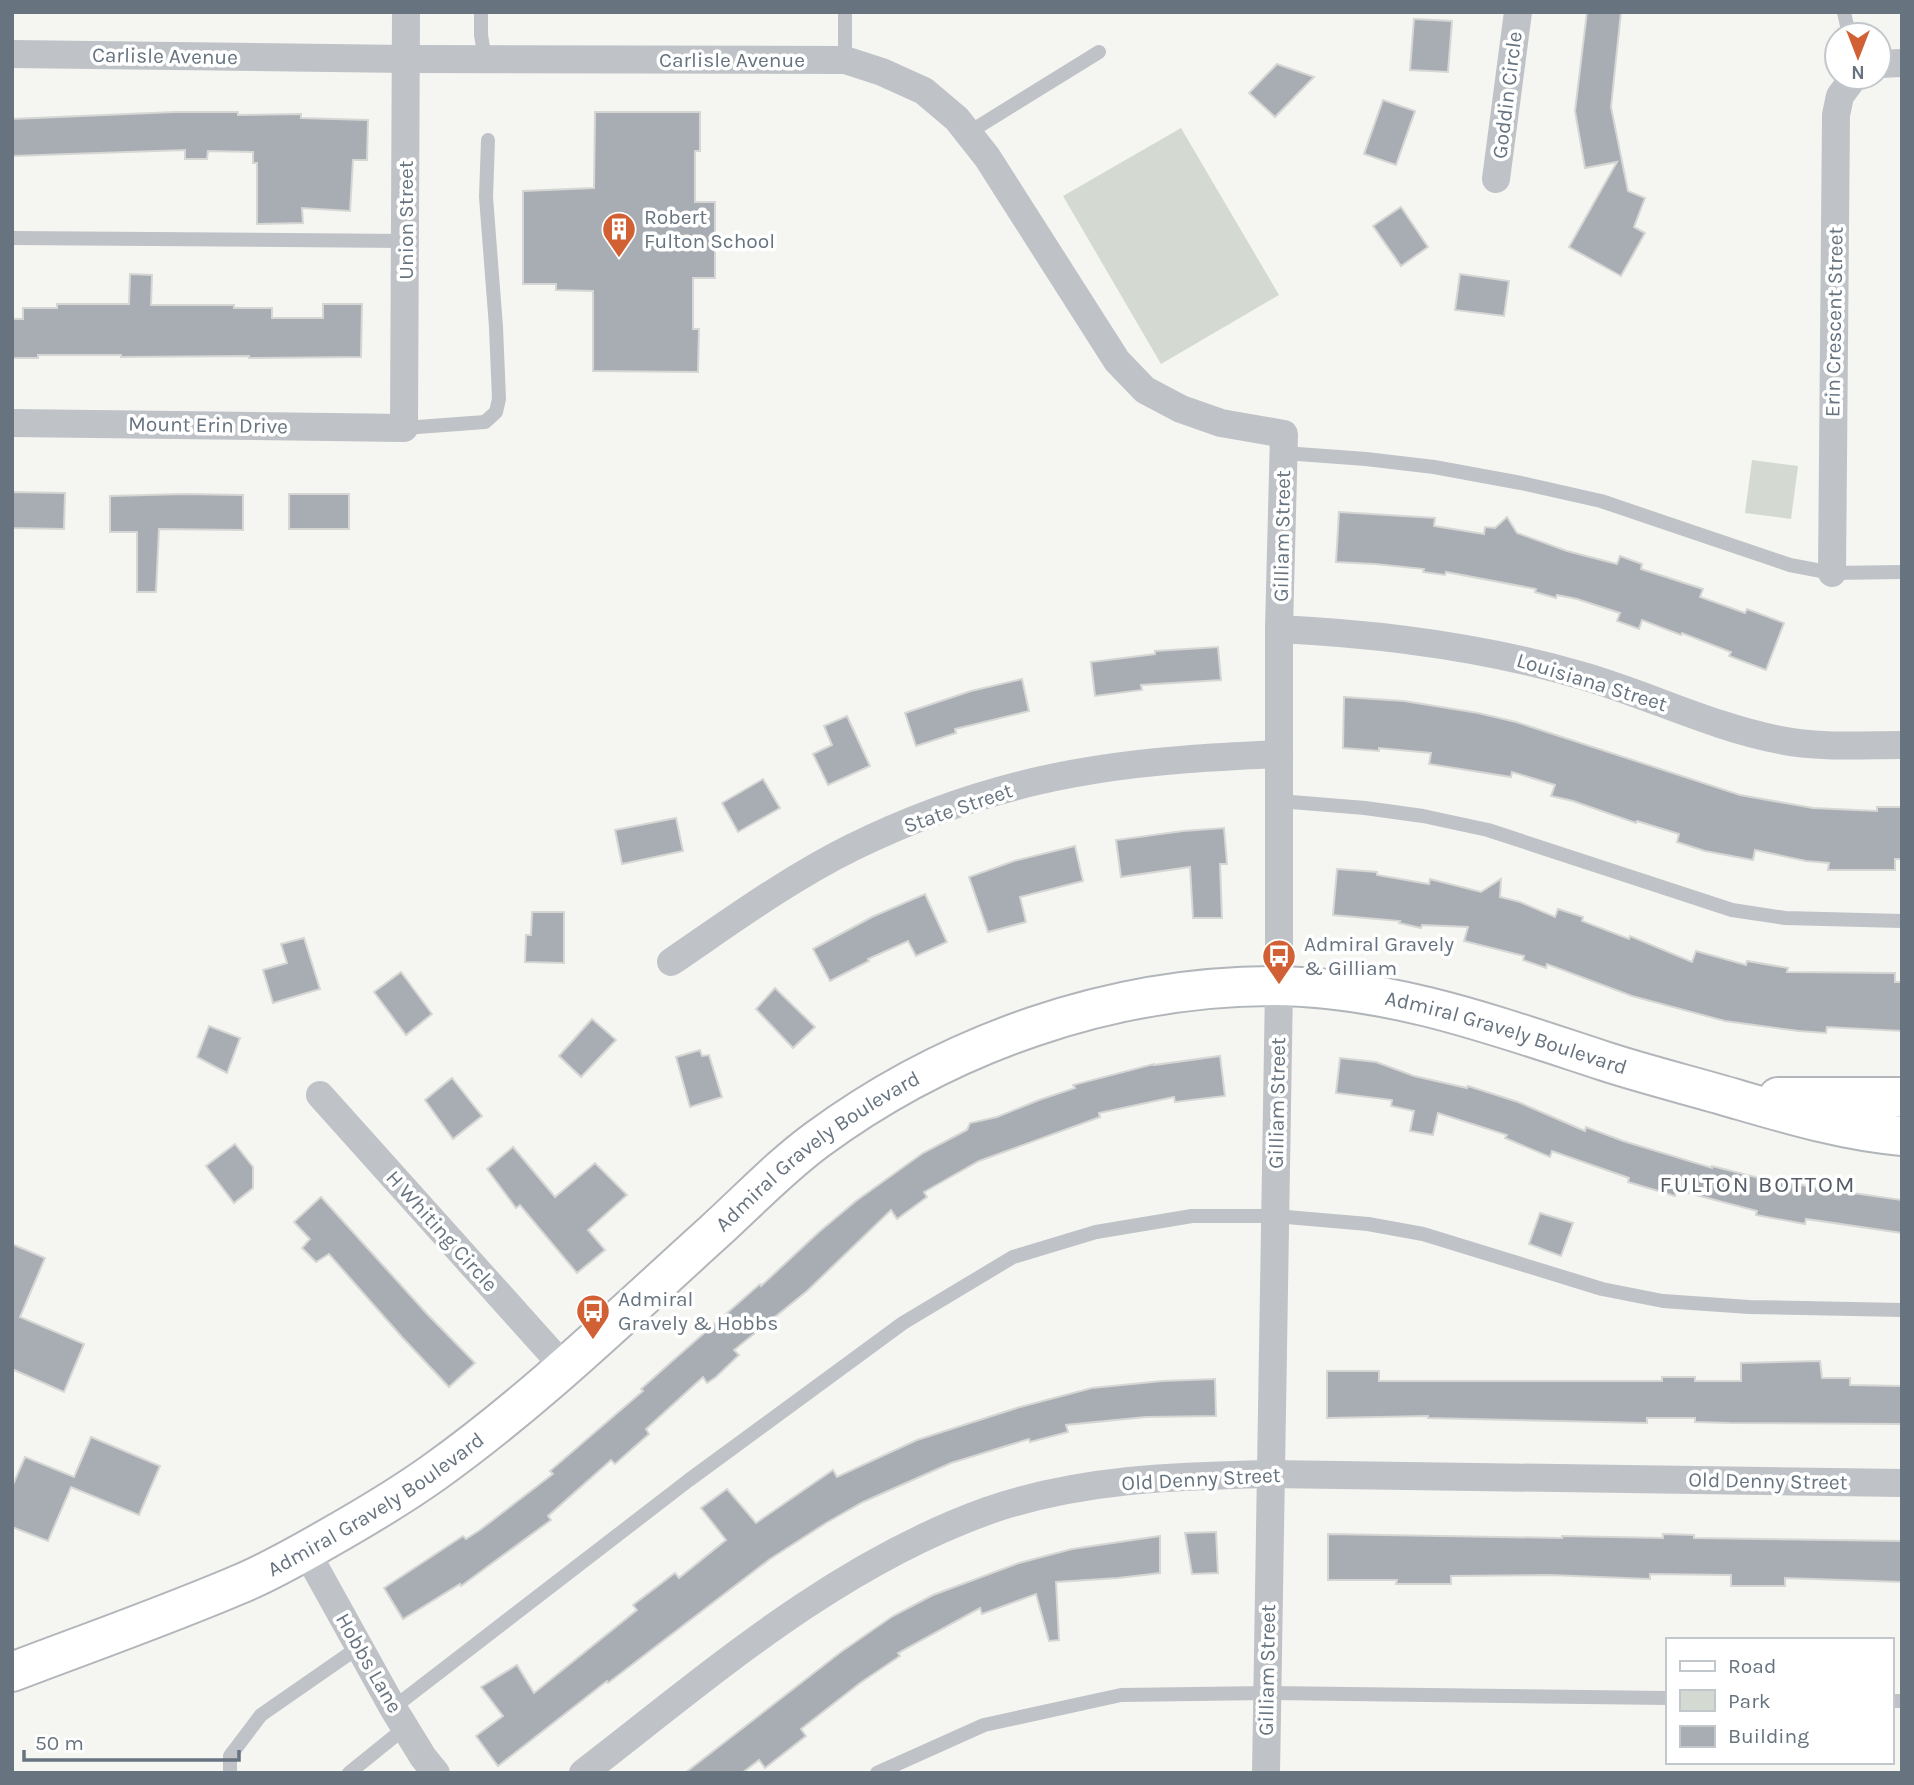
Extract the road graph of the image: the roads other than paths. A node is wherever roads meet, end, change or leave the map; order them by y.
1 (406, 12) edge
2 (481, 12) edge
3 (845, 12) edge
4 (1518, 12) edge
5 (1099, 52) dead end
6 (12, 54) edge
7 (406, 59) junction
8 (485, 59) junction
9 (845, 60) junction
10 (1844, 91) edge
11 (968, 133) junction
12 (488, 141) dead end
13 (1496, 179) dead end
14 (12, 238) edge
15 (406, 241) junction
16 (12, 423) edge
17 (404, 428) junction
18 (1284, 443) junction
19 (1902, 572) edge
20 (1832, 573) junction
21 (1279, 629) junction
22 (1902, 745) edge
23 (1279, 754) junction
24 (1279, 801) junction
25 (1902, 921) edge
26 (671, 962) dead end
27 (1279, 986) junction
28 (320, 1095) dead end
29 (1730, 1097) junction
30 (1902, 1097) edge
31 (1902, 1136) edge
32 (1275, 1216) junction
33 (1902, 1310) edge
34 (564, 1367) junction
35 (1270, 1474) junction
36 (1902, 1483) edge
37 (306, 1551) junction
38 (359, 1647) junction
39 (12, 1672) edge
40 (1267, 1693) junction
41 (1666, 1698) edge
42 (399, 1718) junction
43 (230, 1773) edge
44 (349, 1773) edge
45 (436, 1773) edge
46 (583, 1773) edge
47 (877, 1773) edge
48 (1266, 1773) edge

1 - 7 street, Union Street
2 - 8 lane
3 - 9 lane
4 - 13 street, Goddin Circle
5 - 11 lane
6 - 7 street, Carlisle Avenue
7 - 8 street, Carlisle Avenue
7 - 15 street, Union Street
8 - 9 street, Carlisle Avenue
9 - 11 street, Carlisle Avenue
10 - 20 street, Erin Crescent Street
11 - 18 street, Carlisle Avenue
12 - 17 lane
14 - 15 lane
15 - 17 street, Union Street
16 - 17 street, Mount Erin Drive
18 - 20 lane
18 - 21 street, Gilliam Street
19 - 20 lane
21 - 22 street, Louisiana Street
21 - 23 street, Gilliam Street
23 - 24 street, Gilliam Street
23 - 26 street, State Street
24 - 25 lane
24 - 27 street, Gilliam Street
27 - 29 street, Admiral Gravely Boulevard
27 - 32 street, Gilliam Street
27 - 34 street, Admiral Gravely Boulevard
28 - 34 street, H Whiting Circle
29 - 30 street, Admiral Gravely Boulevard
29 - 31 street, Admiral Gravely Boulevard
32 - 33 lane
32 - 35 street, Gilliam Street
32 - 42 lane
34 - 37 street, Admiral Gravely Boulevard
35 - 36 street, Old Denny Street
35 - 40 street, Gilliam Street
35 - 46 street, Old Denny Street
37 - 38 street, Hobbs Lane
37 - 39 street, Admiral Gravely Boulevard
38 - 42 street, Hobbs Lane
38 - 43 lane
40 - 41 lane
40 - 47 lane
40 - 48 street, Gilliam Street
42 - 44 lane
42 - 45 street, Hobbs Lane

